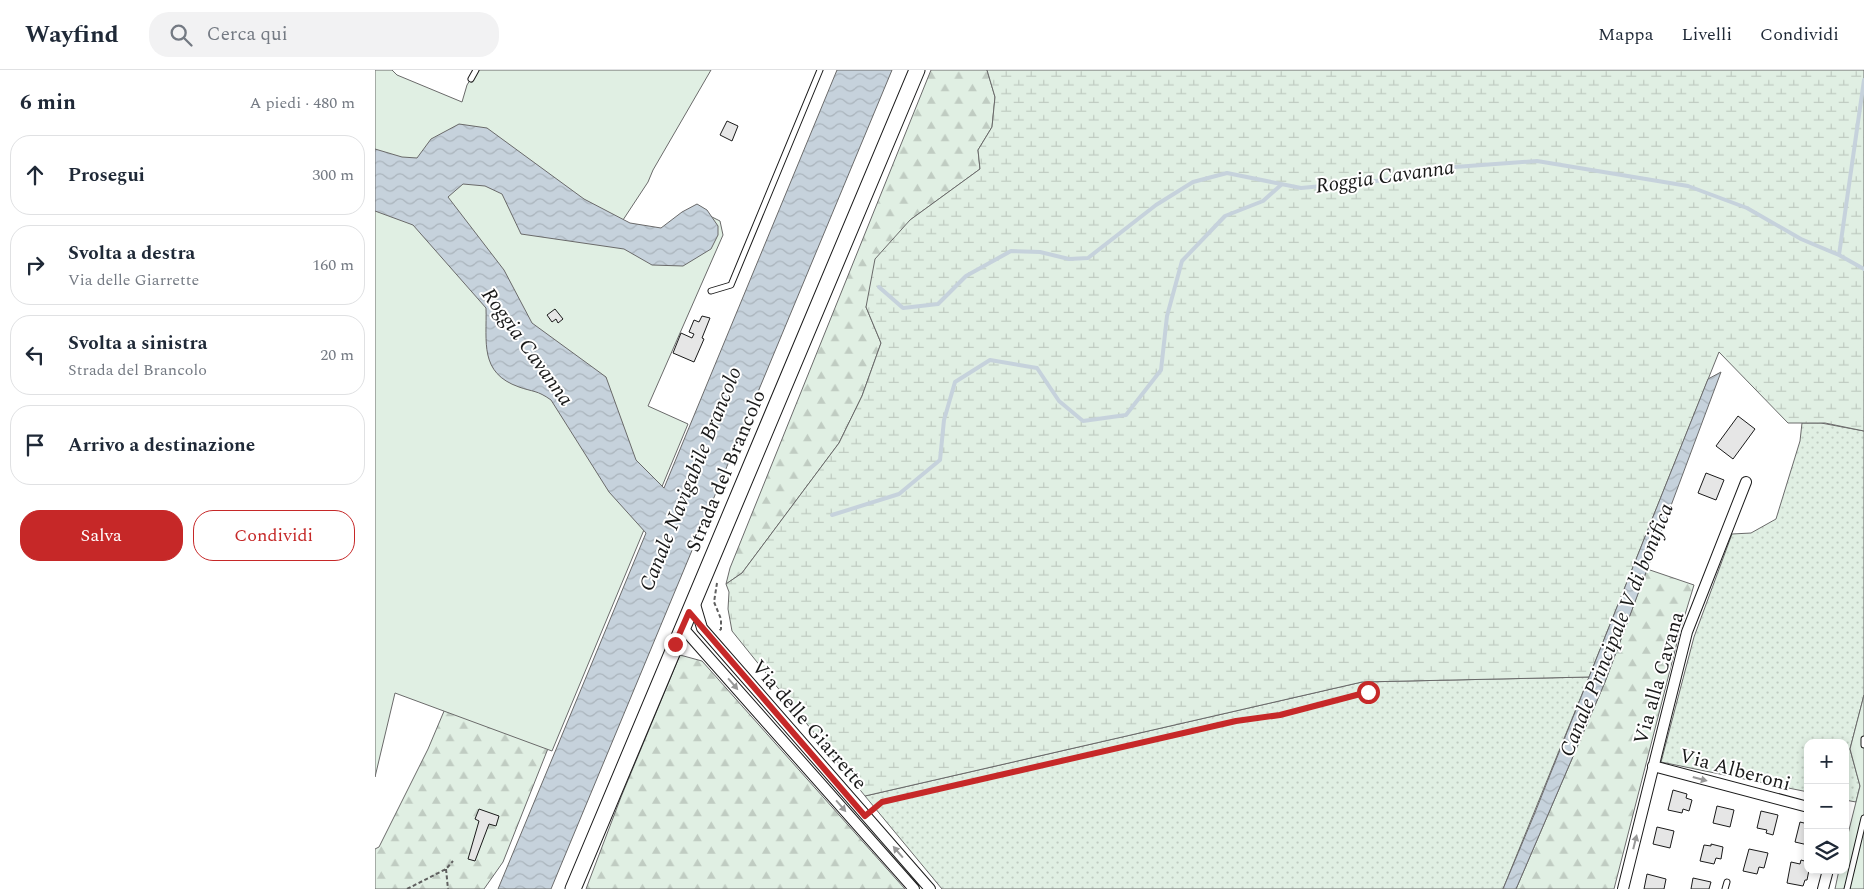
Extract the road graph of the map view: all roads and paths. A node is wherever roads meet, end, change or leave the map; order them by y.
1 (476, 70) edge
2 (820, 70) edge
3 (917, 70) edge
4 (471, 79) dead end
5 (711, 291) dead end
6 (1746, 482) dead end
7 (691, 606) junction
8 (682, 627) junction
9 (695, 642) junction
10 (675, 644) junction
11 (1368, 692) dead end
12 (1864, 739) edge
13 (1864, 745) edge
14 (1653, 766) junction
15 (1804, 806) edge
16 (865, 816) junction
17 (1864, 818) edge
18 (453, 861) dead end
19 (446, 868) junction
20 (1827, 874) edge
21 (1727, 882) dead end
22 (407, 889) edge
23 (448, 889) edge
24 (573, 889) edge
25 (914, 889) edge
26 (930, 889) edge
27 (1623, 889) edge
28 (1725, 889) edge
29 (1823, 889) edge
30 (1847, 889) edge

1 - 4 lane
2 - 5 lane
3 - 7 street, Strada del Brancolo
6 - 14 street, Via alla Cavana
7 - 8 street, Strada del Brancolo
7 - 16 street, Via delle Giarrette
8 - 9 street, Via delle Giarrette
8 - 10 street, Strada del Brancolo
9 - 10 street
9 -> 25 street, Via delle Giarrette
10 - 24 street, Strada del Brancolo
11 - 16 path
12 - 13 lane
14 -> 15 street, Via Alberoni
27 -> 14 street, Via alla Cavana
26 -> 16 street, Via delle Giarrette
17 - 30 lane
18 - 19 path
19 - 22 path
19 - 23 path
20 - 29 street
21 - 28 lane

